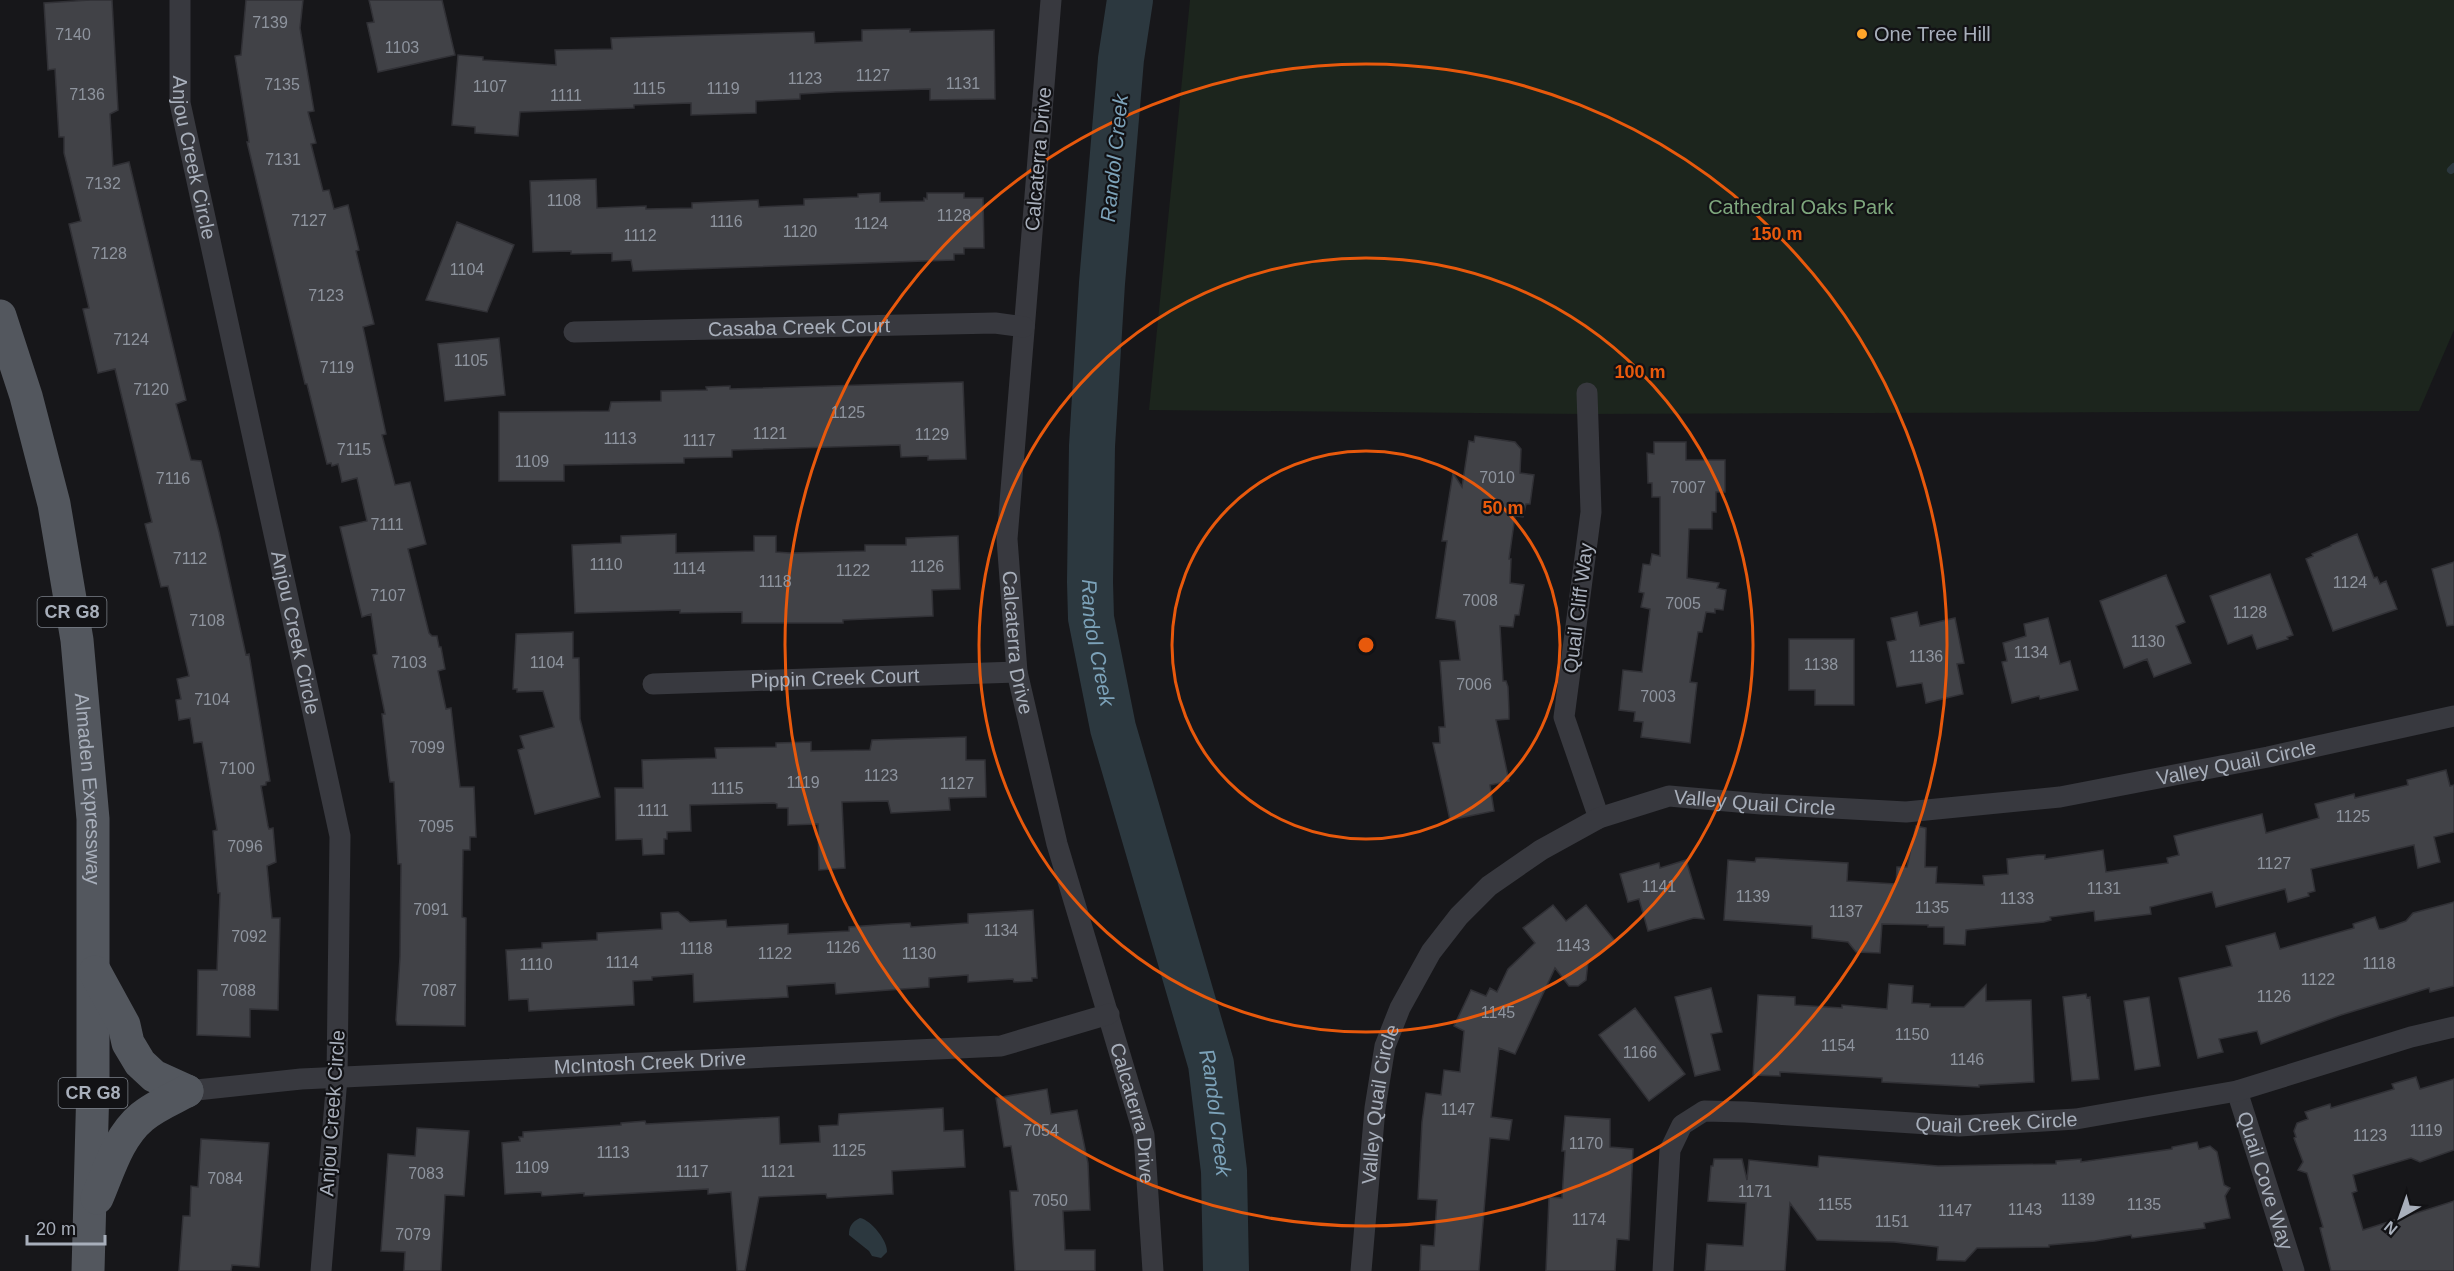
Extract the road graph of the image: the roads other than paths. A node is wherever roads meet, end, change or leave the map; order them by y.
1 (180, 0) edge
2 (1051, 0) edge
3 (0, 316) edge
4 (1024, 327) junction
5 (574, 332) dead end
6 (1587, 393) dead end
7 (1017, 672) junction
8 (653, 684) dead end
9 (2454, 716) edge
10 (1599, 818) junction
11 (93, 969) junction
12 (1109, 1014) junction
13 (2454, 1027) edge
14 (337, 1078) junction
15 (187, 1090) junction
16 (2237, 1091) junction
17 (90, 1216) junction
18 (88, 1271) edge
19 (321, 1271) edge
20 (1153, 1271) edge
21 (1361, 1271) edge
22 (1663, 1271) edge
23 (2294, 1271) edge

1 - 14 street, Anjou Creek Circle
2 - 4 street, Calcaterra Drive
3 - 11 main road, Almaden Expressway / CR G8
4 - 5 street, Casaba Creek Court
4 - 7 street, Calcaterra Drive
6 - 10 street, Quail Cliff Way
7 - 8 street, Pippin Creek Court
7 - 12 street, Calcaterra Drive
9 - 10 street, Valley Quail Circle
10 - 21 street, Valley Quail Circle
11 - 15 main road
11 - 17 main road, Almaden Expressway / CR G8
12 - 14 street, McIntosh Creek Drive
12 - 20 street, Calcaterra Drive
13 - 16 street, Quail Creek Circle
14 - 15 street, McIntosh Creek Drive
14 - 19 street, Anjou Creek Circle
15 - 17 main road
16 - 22 street, Quail Creek Circle
16 - 23 street, Quail Cove Way
17 - 18 main road, Almaden Expressway / CR G8

